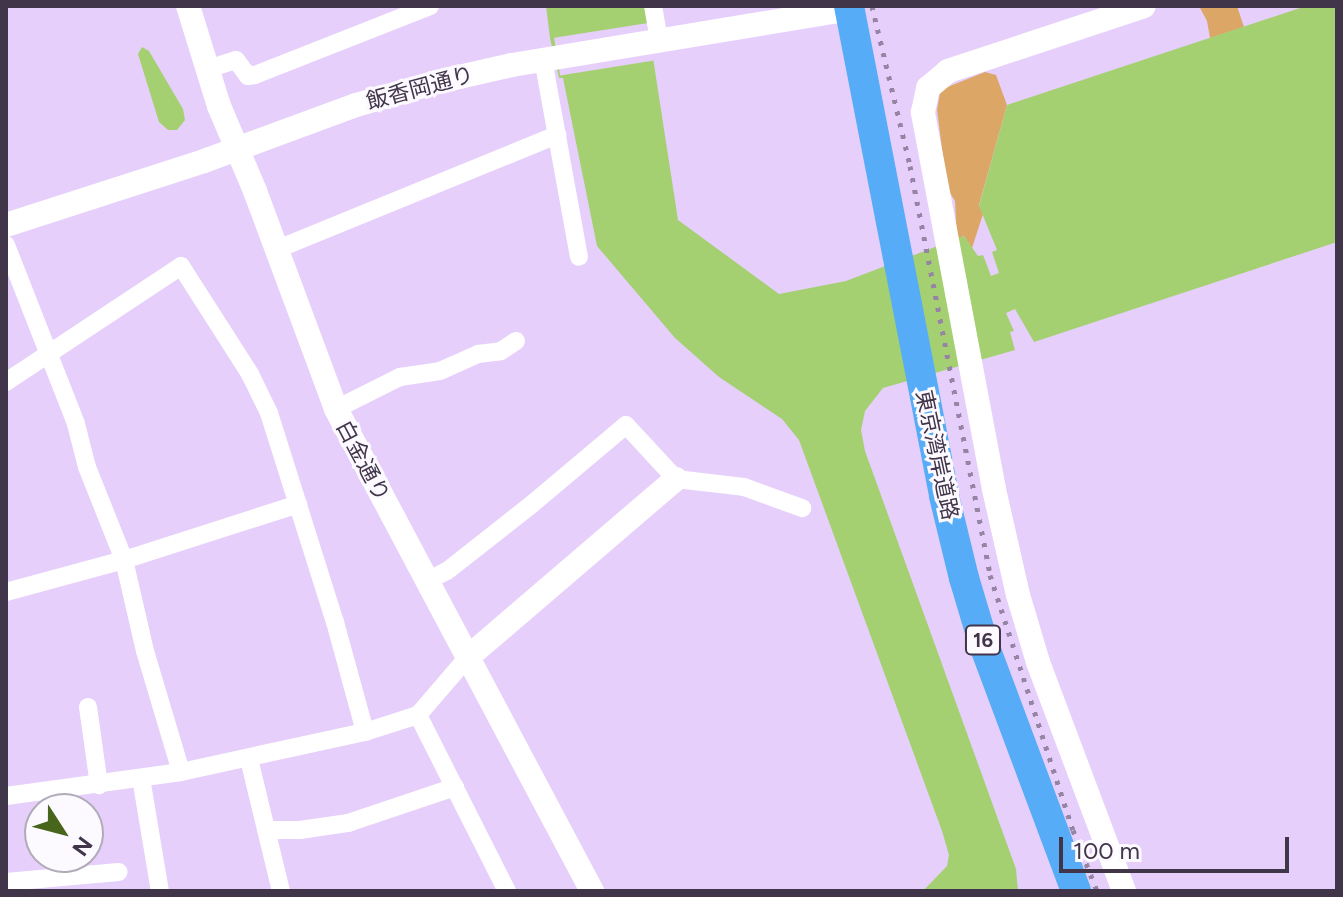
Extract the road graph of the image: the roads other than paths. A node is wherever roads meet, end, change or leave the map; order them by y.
1 (188, 6) edge
2 (430, 6) edge
3 (653, 6) edge
4 (1144, 6) edge
5 (840, 9) edge
6 (655, 42) junction
7 (550, 58) junction
8 (208, 69) junction
9 (557, 135) junction
10 (237, 148) junction
11 (6, 225) edge
12 (6, 245) edge
13 (275, 250) junction
14 (579, 257) dead end
15 (516, 341) dead end
16 (50, 355) junction
17 (914, 381) junction
18 (6, 382) edge
19 (336, 409) junction
20 (676, 479) junction
21 (298, 504) junction
22 (802, 508) dead end
23 (124, 560) junction
24 (427, 581) junction
25 (6, 592) edge
26 (467, 658) junction
27 (88, 707) dead end
28 (418, 715) junction
29 (365, 732) junction
30 (249, 759) junction
31 (181, 772) junction
32 (141, 778) junction
33 (99, 785) junction
34 (455, 787) junction
35 (6, 796) edge
36 (266, 830) junction
37 (119, 872) dead end
38 (6, 882) edge
39 (160, 891) edge
40 (281, 891) edge
41 (507, 891) edge
42 (592, 891) edge
43 (1058, 891) edge
44 (1076, 891) edge
45 (1124, 891) edge

1 - 8 street, 白金通り
2 - 8 street
3 - 6 street
4 - 45 street
5 - 6 street, 飯香岡通り
5 - 17 highway, 東京湾岸道路 / 16
6 - 7 street, 飯香岡通り
7 - 9 street
7 - 10 street, 飯香岡通り
8 - 10 street, 白金通り
9 - 13 street
9 - 14 street
10 - 11 street, 飯香岡通り
10 - 13 street, 白金通り
12 - 16 street
13 - 19 street, 白金通り
15 - 19 street
16 - 18 street
16 - 21 street
16 - 23 street
17 - 43 highway, 東京湾岸道路 / 16
17 - 44 highway, 東京湾岸道路 / 16
19 - 24 street, 白金通り
20 - 22 street
20 - 24 street
20 - 26 street
21 - 23 street
21 - 29 street
23 - 25 street
23 - 31 street
24 - 26 street, 白金通り
26 - 28 street
26 - 42 street, 白金通り
27 - 33 street
28 - 29 street
28 - 34 street
29 - 30 street
30 - 31 street
30 - 36 street
31 - 32 street
32 - 33 street
32 - 39 street
33 - 35 street
34 - 36 street
34 - 41 street
36 - 40 street
37 - 38 street

